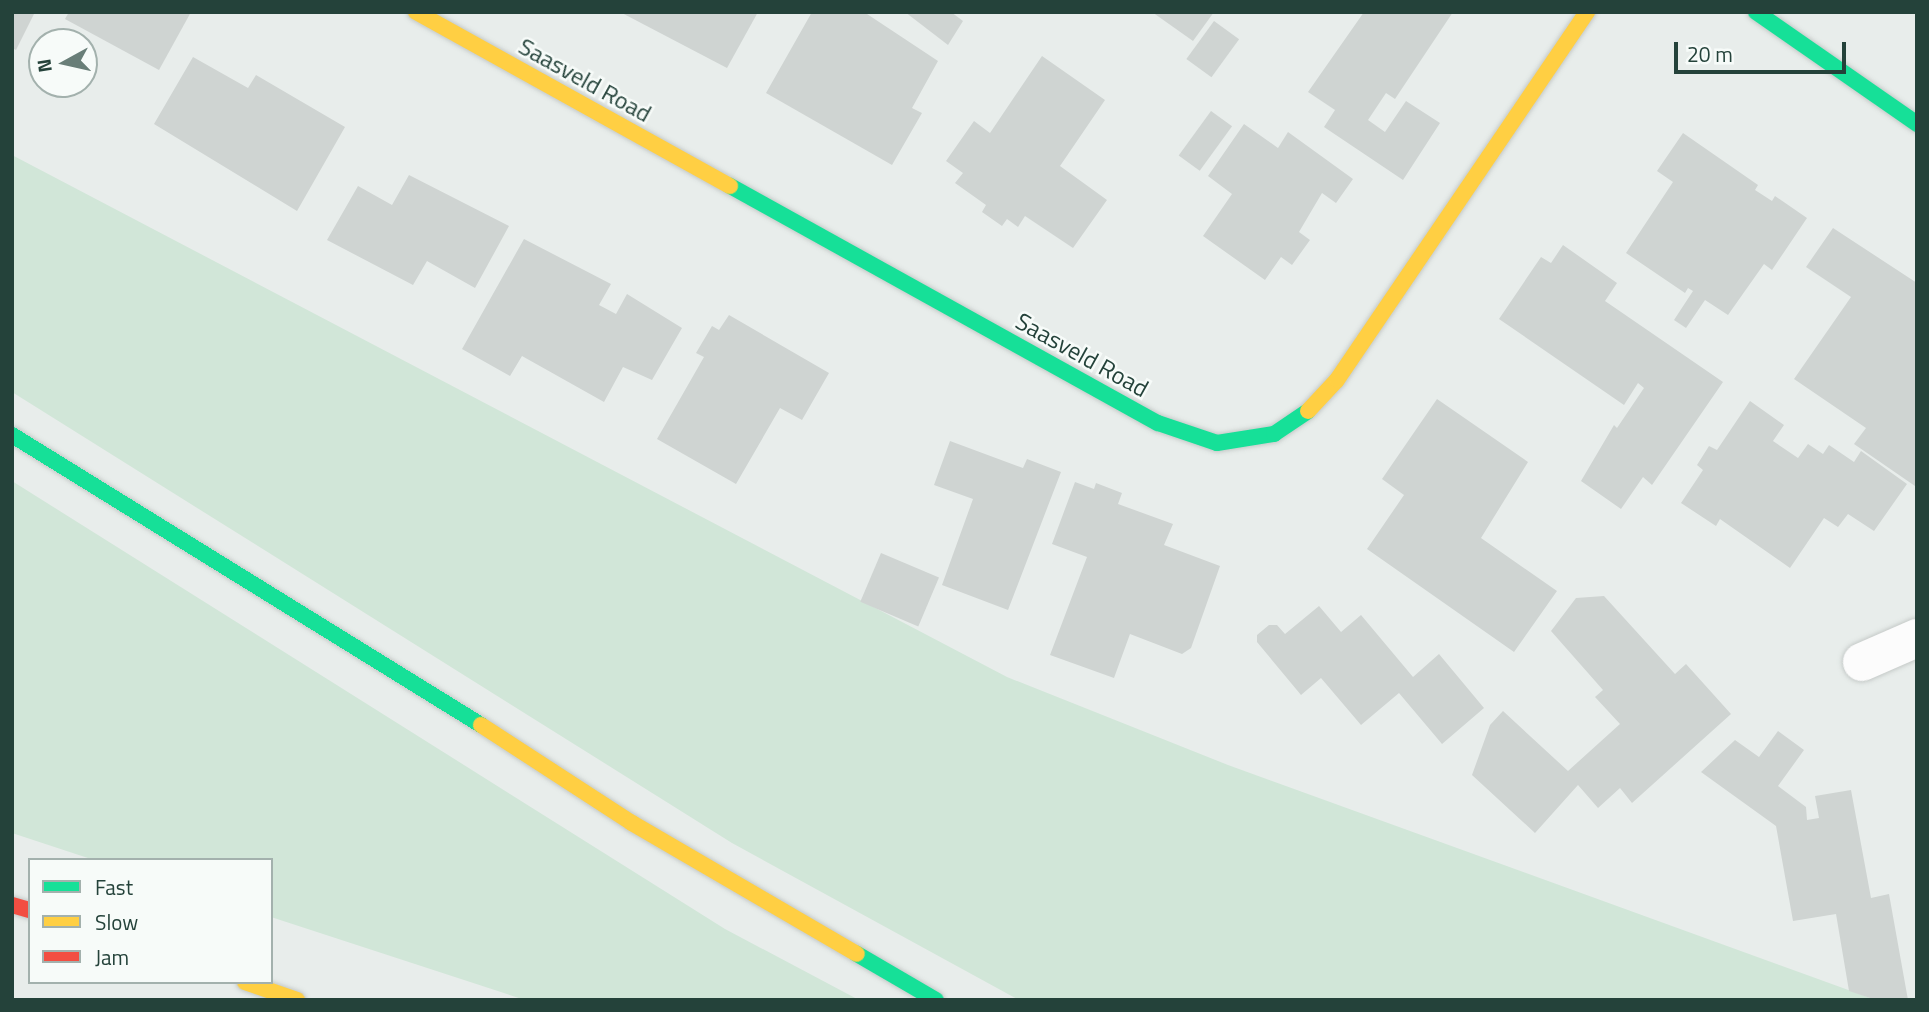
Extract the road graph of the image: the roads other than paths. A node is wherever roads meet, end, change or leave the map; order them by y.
1 (416, 12) edge
2 (1587, 12) edge
3 (1756, 12) edge
4 (1917, 124) edge
5 (12, 435) edge
6 (1917, 638) edge
7 (1862, 662) dead end
8 (251, 984) edge
9 (298, 1000) edge
10 (936, 1000) edge

1 - 2 main road, Saasveld Road
3 - 4 main road
5 - 10 main road
6 - 7 street
8 - 9 main road

